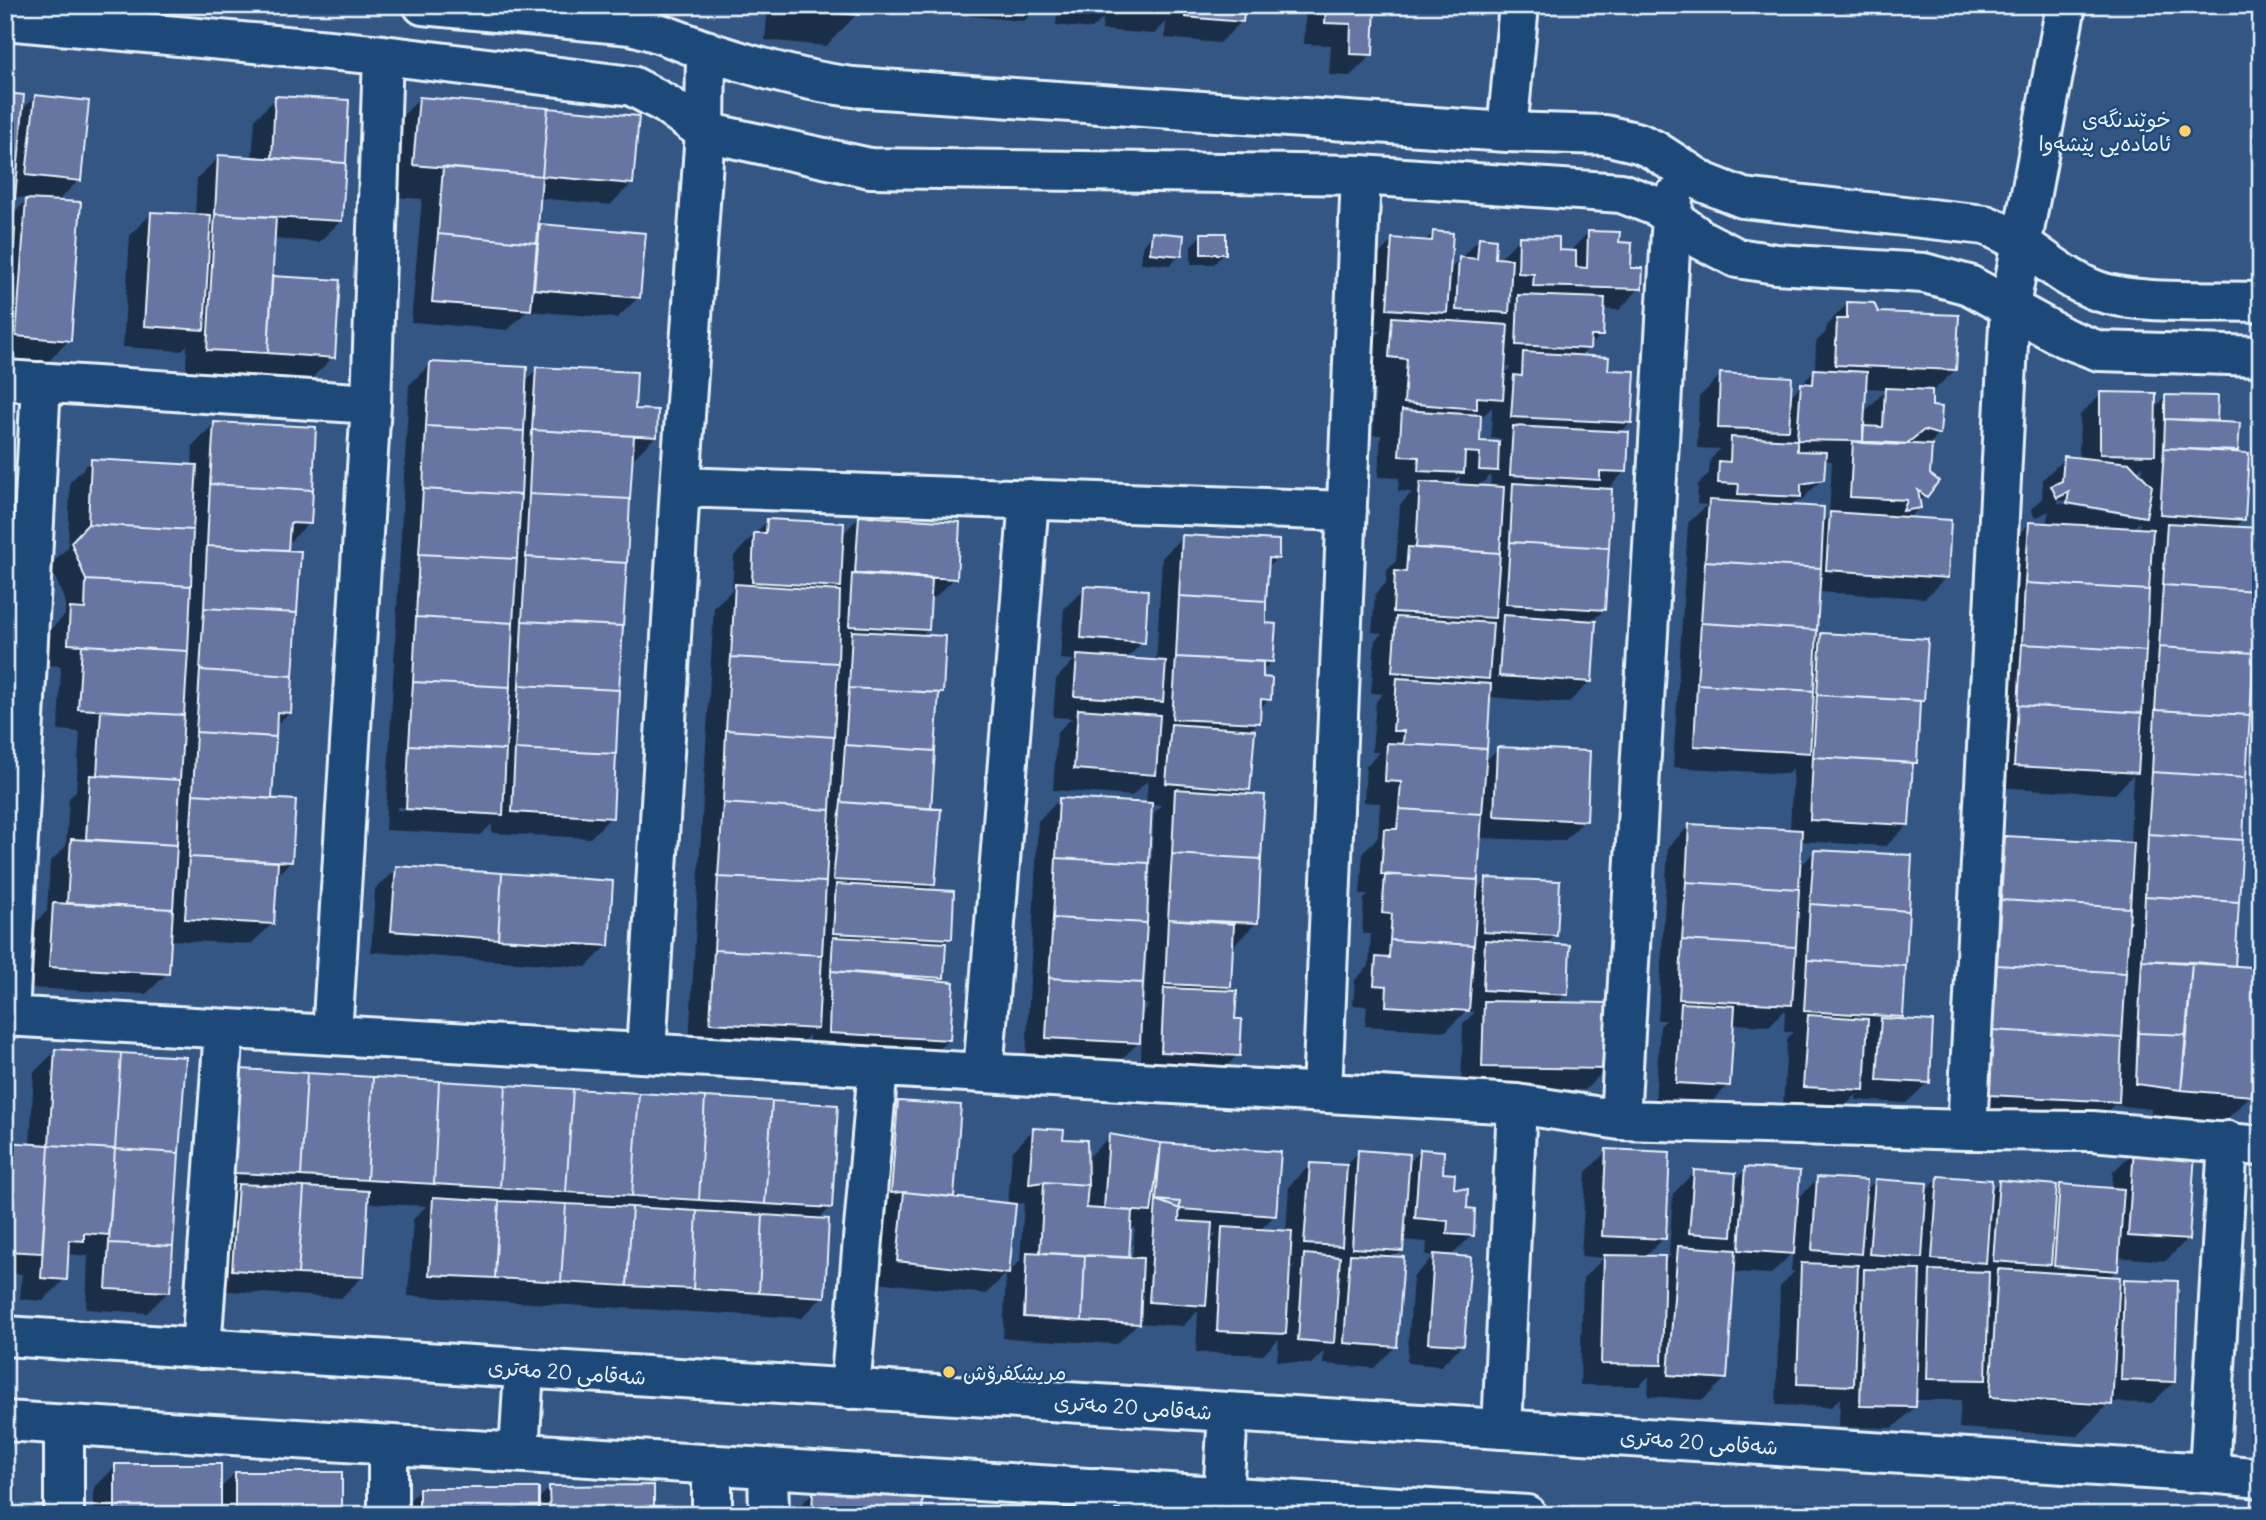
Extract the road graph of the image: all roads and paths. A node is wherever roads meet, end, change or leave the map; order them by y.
1 (423, 5) edge
2 (1519, 5) edge
3 (2066, 5) edge
4 (508, 9) edge
5 (5, 20) edge
6 (706, 50) junction
7 (383, 55) junction
8 (705, 132) junction
9 (1507, 132) junction
10 (1677, 165) junction
11 (1361, 175) junction
12 (1672, 216) junction
13 (2020, 241) junction
14 (2261, 302) edge
15 (2010, 306) junction
16 (2261, 356) edge
17 (23, 381) edge
18 (371, 404) junction
19 (680, 486) junction
20 (1028, 499) junction
21 (1347, 511) junction
22 (7, 1016) edge
23 (224, 1028) junction
24 (332, 1035) junction
25 (646, 1053) junction
26 (878, 1067) junction
27 (983, 1073) junction
28 (1322, 1092) junction
29 (1517, 1104) junction
30 (1620, 1120) junction
31 (1967, 1130) junction
32 (2244, 1144) edge
33 (5, 1336) edge
34 (201, 1349) junction
35 (524, 1369) junction
36 (849, 1389) junction
37 (1228, 1413) junction
38 (5, 1421) edge
39 (64, 1425) junction
40 (1502, 1429) junction
41 (388, 1445) junction
42 (519, 1452) junction
43 (712, 1464) junction
44 (768, 1468) junction
45 (2209, 1473) junction
46 (2261, 1478) edge
47 (1223, 1496) junction
48 (1096, 1501) edge
49 (64, 1515) edge
50 (388, 1515) edge
51 (712, 1515) edge
52 (769, 1515) edge
53 (1527, 1515) edge

1 - 4 street
2 - 9 street
3 - 13 street
4 - 6 street
5 - 7 street
6 - 8 street
6 - 9 street
7 - 8 street
7 - 18 street
8 - 11 street
8 - 19 street
9 - 10 street
10 - 12 street
10 - 13 street
11 - 12 street
11 - 21 street
12 - 15 street
12 - 30 street
13 - 14 street
13 - 15 street
15 - 16 street
15 - 31 street
17 - 18 street
17 - 22 street
18 - 24 street
19 - 20 street
19 - 25 street
20 - 21 street
20 - 27 street
21 - 28 street
22 - 23 street
23 - 24 street
23 - 34 street
24 - 25 street
25 - 26 street
26 - 27 street
26 - 36 street
27 - 28 street
28 - 29 street
29 - 30 street
29 - 40 street
30 - 31 street
31 - 32 street
32 - 45 street
33 - 34 street, شەقامی 20 مەتری
34 - 35 street, شەقامی 20 مەتری
35 - 36 street, شەقامی 20 مەتری
35 - 42 street
36 - 37 street, شەقامی 20 مەتری
37 - 40 street, شەقامی 20 مەتری
37 - 47 street
38 - 39 street
39 - 41 street
39 - 49 street
40 - 45 street, شەقامی 20 مەتری
41 - 42 street
41 - 50 street
42 - 43 street
43 - 44 street
43 - 51 street
44 - 48 street
44 - 52 street
45 - 46 street, شەقامی 20 مەتری
47 - 48 street
47 - 53 street

